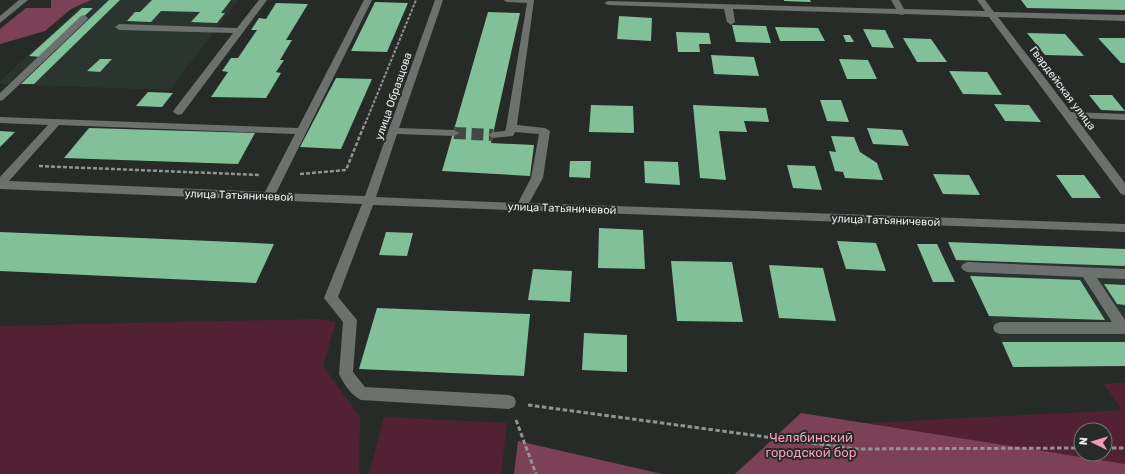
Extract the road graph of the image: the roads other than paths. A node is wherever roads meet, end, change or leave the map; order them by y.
1 (24, 0) edge
2 (263, 0) edge
3 (368, 0) edge
4 (439, 0) edge
5 (507, 0) edge
6 (895, 0) edge
7 (981, 0) edge
8 (608, 3) dead end
9 (728, 7) junction
10 (902, 13) junction
11 (993, 16) junction
12 (84, 18) dead end
13 (1125, 18) edge
14 (0, 20) edge
15 (731, 22) dead end
16 (119, 27) dead end
17 (240, 31) junction
18 (0, 98) edge
19 (178, 112) dead end
20 (1068, 115) junction
21 (1125, 117) edge
22 (0, 120) edge
23 (56, 122) junction
24 (511, 128) junction
25 (302, 131) junction
26 (393, 131) junction
27 (454, 133) tunnel mouth
28 (493, 134) tunnel mouth
29 (0, 185) edge
30 (1125, 191) edge
31 (269, 196) junction
32 (369, 200) junction
33 (521, 207) junction
34 (1125, 228) edge
35 (967, 267) dead end
36 (1087, 272) junction
37 (1125, 274) edge
38 (1000, 328) dead end
39 (1124, 328) edge
40 (509, 402) road end

1 - 14 street
2 - 17 street
3 - 25 street
4 - 26 street, улица Образцова
5 - 24 street
6 - 10 street
7 - 11 street, Гвардейская улица
8 - 9 street
9 - 10 street
9 - 15 street
10 - 11 street
11 - 13 street
11 - 20 street, Гвардейская улица
12 - 18 street
16 - 17 street
17 - 19 street
20 - 21 street
20 - 30 street, Гвардейская улица
22 - 23 street
23 - 25 street
23 - 29 street
24 - 28 street
24 - 33 street
25 - 31 street
26 - 27 street
26 - 32 street, улица Образцова
29 - 31 street, улица Татьяничевой
31 - 32 street, улица Татьяничевой
32 - 33 street, улица Татьяничевой
32 - 40 street, улица Образцова
33 - 34 street, улица Татьяничевой
35 - 36 street
36 - 37 street
36 - 39 street
38 - 39 street

